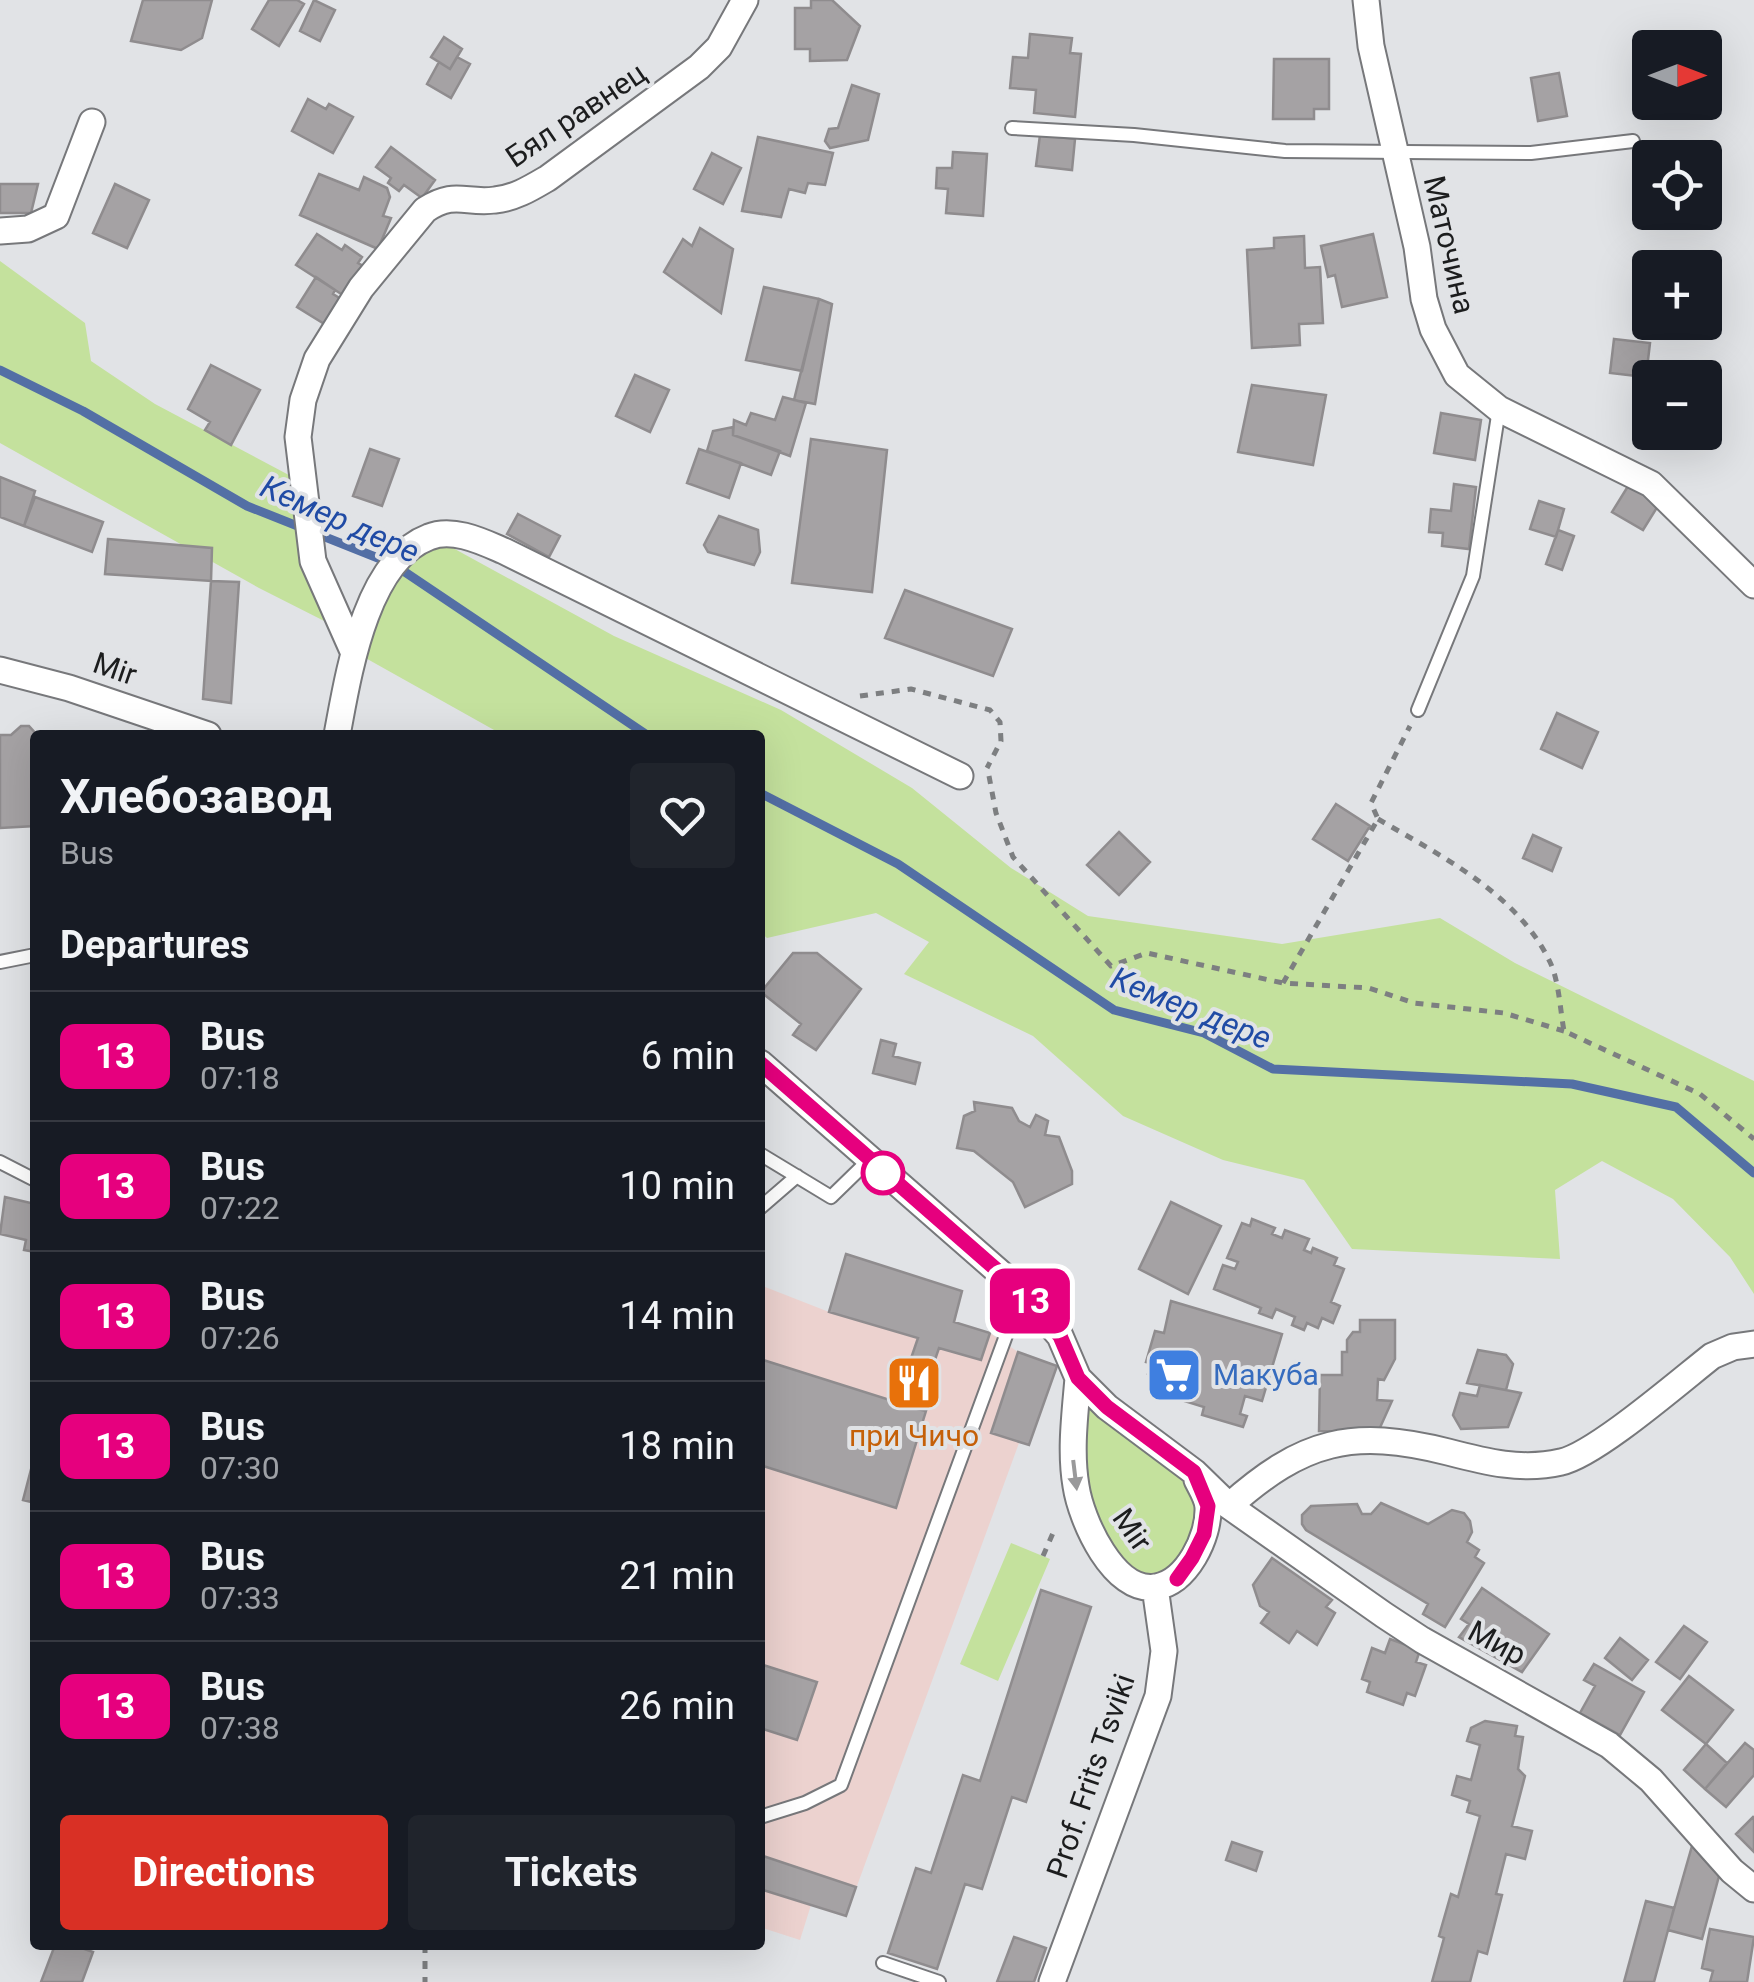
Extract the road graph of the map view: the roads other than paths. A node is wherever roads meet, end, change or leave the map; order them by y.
1 (745, 0) edge
2 (1366, 0) edge
3 (92, 122) dead end
4 (1012, 128) dead end
5 (1632, 141) edge
6 (1393, 150) junction
7 (0, 231) edge
8 (1500, 409) junction
9 (1754, 585) edge
10 (353, 651) junction
11 (0, 670) edge
12 (1418, 710) road end
13 (193, 730) edge
14 (338, 730) edge
15 (960, 776) road end
16 (30, 956) edge
17 (0, 962) edge
18 (765, 1067) edge
19 (765, 1157) edge
20 (869, 1160) junction
21 (0, 1162) edge
22 (797, 1176) junction
23 (30, 1177) edge
24 (765, 1204) edge
25 (1022, 1292) junction
26 (1754, 1344) edge
27 (1078, 1378) junction
28 (1194, 1472) junction
29 (1230, 1506) junction
30 (1156, 1587) junction
31 (765, 1815) edge
32 (1754, 1888) edge
33 (883, 1963) dead end
34 (938, 1982) edge
35 (1052, 1982) edge

1 - 10 street, Бял равнец
2 - 6 street, Маточина
3 - 7 street
4 - 6 lane
5 - 6 lane
6 - 8 street, Маточина
8 - 9 street, Маточина
8 - 12 lane
10 - 14 street
10 - 15 street
11 - 13 street, Mir
16 - 17 lane
18 - 20 street, Mir
19 - 22 lane
20 - 22 lane
20 - 25 street, Mir
21 - 23 lane
22 - 24 lane
25 - 27 street, Mir
25 - 31 lane
26 - 29 street
27 - 28 street, Mir
27 -> 30 street, Mir
28 - 29 street, Мир
28 - 30 street, Mir
29 - 32 street, Мир
30 - 35 street, Prof. Frits Tsviki
33 - 34 lane

